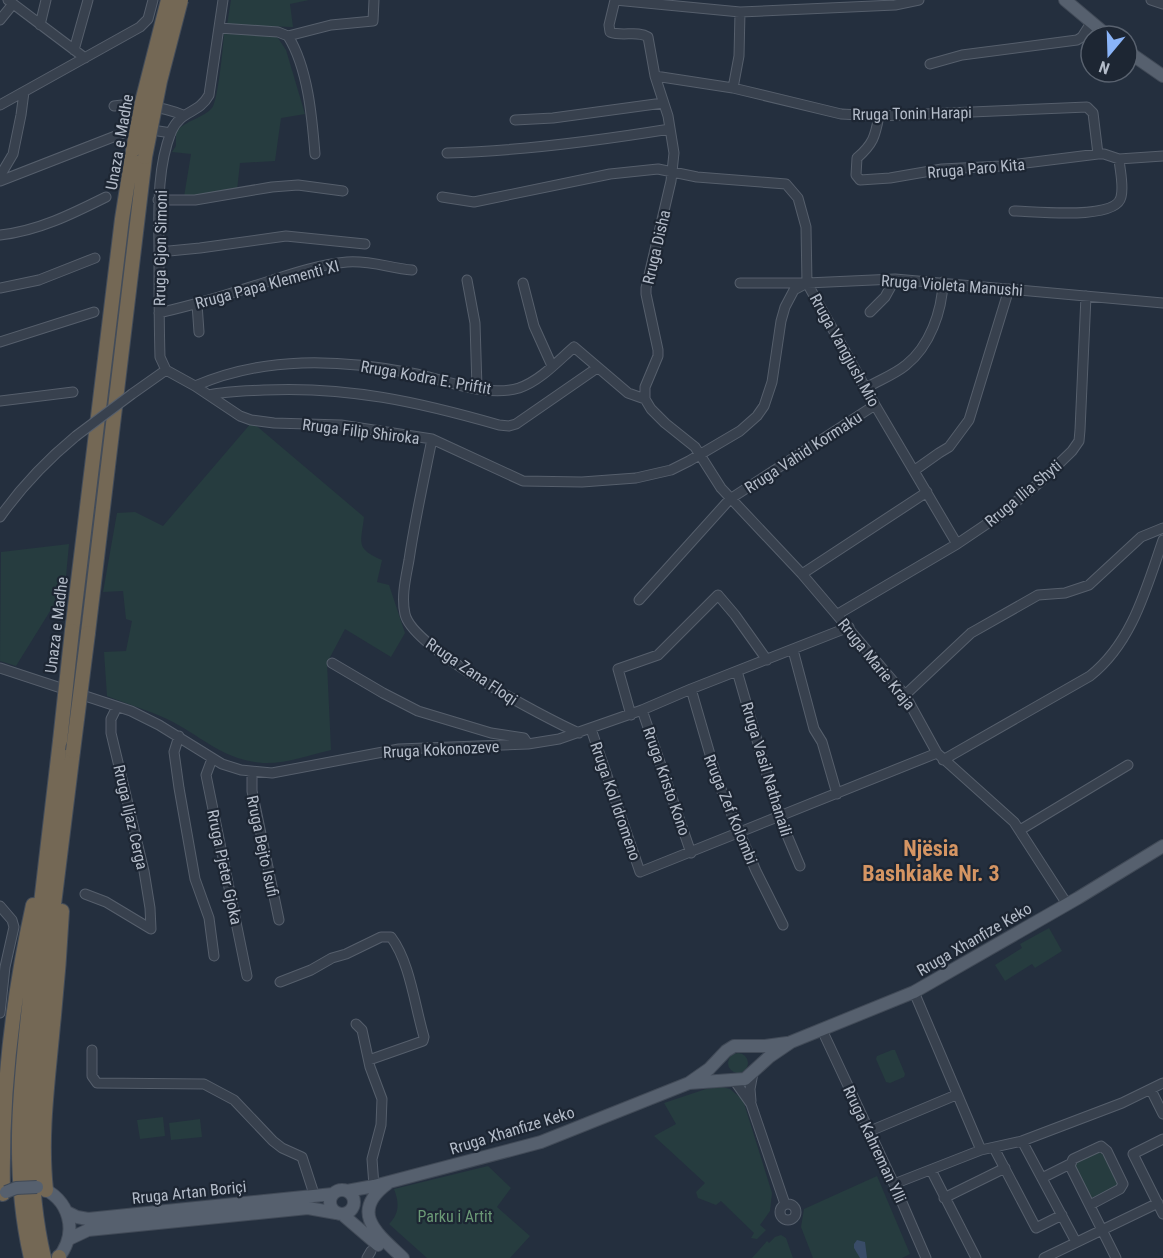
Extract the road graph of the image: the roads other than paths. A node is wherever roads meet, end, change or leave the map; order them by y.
1 (46, 0) edge
2 (88, 0) edge
3 (153, 0) edge
4 (168, 0) edge
5 (181, 0) edge
6 (223, 0) edge
7 (374, 0) edge
8 (615, 0) edge
9 (919, 0) edge
10 (1065, 0) edge
11 (1150, 0) edge
12 (11, 2) edge
13 (1163, 4) edge
14 (740, 12) junction
15 (0, 20) edge
16 (1091, 23) joint
17 (40, 25) junction
18 (219, 28) junction
19 (288, 36) junction
20 (74, 50) junction
21 (85, 58) junction
22 (1139, 59) edge
23 (930, 64) dead end
24 (655, 76) junction
25 (1163, 76) edge
26 (733, 88) junction
27 (24, 92) junction
28 (663, 103) junction
29 (0, 105) edge
30 (114, 106) dead end
31 (183, 115) junction
32 (879, 116) junction
33 (515, 120) dead end
34 (670, 129) junction
35 (171, 133) junction
36 (139, 153) junction
37 (447, 153) dead end
38 (315, 154) dead end
39 (1098, 154) junction
40 (1163, 156) edge
41 (1119, 159) junction
42 (673, 171) junction
43 (0, 179) edge
44 (343, 191) dead end
45 (106, 197) dead end
46 (442, 197) dead end
47 (158, 200) junction
48 (1014, 211) dead end
49 (0, 235) edge
50 (365, 244) dead end
51 (159, 252) junction
52 (95, 258) dead end
53 (412, 270) dead end
54 (895, 279) junction
55 (467, 280) dead end
56 (943, 282) junction
57 (523, 283) dead end
58 (740, 283) dead end
59 (807, 283) junction
60 (0, 288) edge
61 (1009, 288) junction
62 (1086, 296) junction
63 (1163, 303) edge
64 (197, 304) junction
65 (94, 312) dead end
66 (870, 312) dead end
67 (159, 313) junction
68 (200, 332) dead end
69 (0, 342) edge
70 (552, 366) junction
71 (597, 368) junction
72 (166, 370) junction
73 (195, 386) junction
74 (477, 388) junction
75 (866, 388) junction
76 (72, 392) dead end
77 (209, 395) junction
78 (645, 399) junction
79 (0, 401) edge
80 (875, 405) junction
81 (432, 439) junction
82 (700, 456) junction
83 (915, 470) junction
84 (927, 492) junction
85 (730, 499) junction
86 (0, 517) edge
87 (1163, 528) edge
88 (1163, 540) edge
89 (957, 544) junction
90 (802, 574) junction
91 (639, 600) dead end
92 (838, 614) junction
93 (849, 627) junction
94 (793, 650) junction
95 (767, 660) junction
96 (332, 663) dead end
97 (0, 668) edge
98 (737, 671) junction
99 (65, 689) junction
100 (691, 689) junction
101 (905, 694) junction
102 (117, 707) junction
103 (642, 710) junction
104 (631, 715) junction
105 (591, 729) junction
106 (579, 733) junction
107 (179, 736) junction
108 (528, 744) junction
109 (940, 757) junction
110 (212, 759) junction
111 (1128, 765) dead end
112 (252, 772) junction
113 (837, 794) junction
114 (779, 816) junction
115 (63, 830) junction
116 (1020, 830) junction
117 (740, 831) junction
118 (1163, 846) edge
119 (691, 853) junction
120 (46, 854) junction
121 (800, 866) dead end
122 (85, 894) dead end
123 (1067, 904) junction
124 (0, 906) edge
125 (279, 920) dead end
126 (783, 925) dead end
127 (214, 956) dead end
128 (247, 976) dead end
129 (280, 982) dead end
130 (914, 992) junction
131 (0, 1013) edge
132 (356, 1024) dead end
133 (822, 1030) junction
134 (791, 1042) junction
135 (744, 1046) junction
136 (92, 1050) dead end
137 (723, 1055) junction
138 (369, 1060) junction
139 (754, 1072) junction
140 (734, 1080) junction
141 (689, 1083) junction
142 (1163, 1083) edge
143 (1151, 1090) junction
144 (956, 1095) junction
145 (751, 1104) junction
146 (1163, 1114) edge
147 (870, 1131) junction
148 (1163, 1139) edge
149 (1022, 1141) junction
150 (994, 1148) junction
151 (981, 1150) junction
152 (1070, 1164) junction
153 (1005, 1168) junction
154 (931, 1170) junction
155 (1042, 1178) junction
156 (390, 1182) junction
157 (894, 1184) junction
158 (374, 1186) junction
159 (46, 1190) junction
160 (347, 1191) junction
161 (333, 1194) junction
162 (3, 1195) edge
163 (315, 1197) junction
164 (944, 1198) junction
165 (1158, 1203) junction
166 (785, 1204) dead end
167 (1090, 1205) junction
168 (346, 1210) junction
169 (67, 1212) junction
170 (1163, 1214) edge
171 (1062, 1215) junction
172 (373, 1228) junction
173 (1102, 1230) junction
174 (69, 1239) junction
175 (1076, 1242) junction
176 (31, 1258) edge
177 (44, 1258) edge
178 (59, 1258) edge
179 (392, 1258) edge
180 (403, 1258) edge
181 (926, 1258) edge
182 (976, 1258) edge
183 (1044, 1258) edge
184 (1116, 1258) edge

1 - 17 street
2 - 20 street
3 - 21 street
4 - 36 highway, Unaza e Madhe, bridge
5 - 36 highway, Unaza e Madhe, bridge
6 - 18 street, Rruga Gjon Simoni
7 - 19 street
8 - 14 street
8 - 24 street, Rruga Disha
9 - 14 street
10 - 16 main road
11 - 13 street
12 - 15 street
12 - 17 street
14 - 26 street
16 - 23 street
17 - 20 street
18 - 19 street
18 - 31 street, Rruga Gjon Simoni
19 - 38 street
20 - 21 street
21 - 27 street
22 - 25 main road
24 - 26 street, Rruga Tonin Harapi
24 - 28 street, Rruga Disha
26 - 32 street, Rruga Tonin Harapi
27 - 29 street
27 - 43 street
28 - 33 street
28 - 34 street, Rruga Disha
30 - 31 street
31 - 35 street, Rruga Gjon Simoni
32 - 39 street, Rruga Tonin Harapi
32 - 39 street, Rruga Paro Kita
34 - 37 street
34 - 42 street, Rruga Disha
35 - 43 street
35 - 47 street, Rruga Gjon Simoni
36 - 99 highway, Unaza e Madhe, bridge
36 - 115 highway, Unaza e Madhe, bridge
39 - 41 street, Rruga Paro Kita
40 - 41 street, Rruga Paro Kita
41 - 48 street
42 - 46 street
42 - 59 street, Rruga Vangjush Mio
42 - 78 street, Rruga Disha
44 - 47 street
45 - 49 street
47 - 51 street, Rruga Gjon Simoni
50 - 51 street, Rruga Papa Klementi XI
51 - 67 street, Rruga Gjon Simoni
52 - 60 street
53 - 64 street, Rruga Papa Klementi XI
54 - 56 street, Rruga Violeta Manushi
54 - 59 street, Rruga Violeta Manushi
54 - 66 street
55 - 74 street
56 - 61 street, Rruga Violeta Manushi
56 - 75 street
57 - 70 street
58 - 59 street, Rruga Violeta Manushi
59 - 75 street, Rruga Vangjush Mio
59 - 82 street, Rruga Filip Shiroka
61 - 62 street, Rruga Violeta Manushi
61 - 83 street
62 - 63 street, Rruga Violeta Manushi
62 - 89 street, Rruga Ilia Shyti
64 - 67 street, Rruga Papa Klementi XI
64 - 68 street
65 - 69 street
67 - 72 street, Rruga Gjon Simoni
70 - 71 street, Rruga Kodra E. Priftit
70 - 74 street, Rruga Kodra E. Priftit
71 - 77 street
71 - 78 street
72 - 73 street, Rruga Filip Shiroka
72 - 86 street, bridge
73 - 74 street, Rruga Kodra E. Priftit
73 - 77 street, Rruga Filip Shiroka
75 - 80 street, Rruga Vangjush Mio
76 - 79 street
77 - 81 street, Rruga Filip Shiroka
78 - 82 street, Rruga Marie Kraja
80 - 83 street, Rruga Vangjush Mio
80 - 85 street, Rruga Vahid Kormaku
81 - 82 street, Rruga Filip Shiroka
81 - 106 street, Rruga Zana Floqi
82 - 85 street, Rruga Marie Kraja
83 - 84 street, Rruga Vangjush Mio
84 - 89 street, Rruga Vangjush Mio
84 - 90 street
85 - 90 street, Rruga Marie Kraja
85 - 91 street, Rruga Vahid Kormaku
87 - 101 street
88 - 109 street
89 - 92 street, Rruga Ilia Shyti
90 - 92 street, Rruga Marie Kraja
92 - 93 street, Rruga Marie Kraja
93 - 94 street, Rruga Kokonozeve
93 - 101 street, Rruga Marie Kraja
94 - 95 street, Rruga Kokonozeve
94 - 113 street
95 - 98 street, Rruga Kokonozeve
95 - 104 street
96 - 108 street
97 - 99 street, Rruga Kokonozeve
98 - 100 street, Rruga Kokonozeve
98 - 114 street, Rruga Vasil Nathanaili
99 - 102 street, Rruga Kokonozeve
99 - 120 highway, Unaza e Madhe, bridge
100 - 103 street, Rruga Kokonozeve
100 - 117 street, Rruga Zef Kolombi
101 - 109 street, Rruga Marie Kraja
102 - 107 street, Rruga Kokonozeve
102 - 122 street, Rruga Iljaz Cerga
103 - 104 street, Rruga Kokonozeve
103 - 119 street, Rruga Kristo Kono
104 - 105 street, Rruga Kokonozeve
105 - 106 street, Rruga Kokonozeve
105 - 119 street, Rruga Kol Idromeno
106 - 108 street, Rruga Kokonozeve
107 - 110 street, Rruga Kokonozeve
107 - 127 street
108 - 112 street, Rruga Kokonozeve
109 - 113 street
109 - 116 street, Rruga Marie Kraja
110 - 112 street, Rruga Kokonozeve
110 - 128 street, Rruga Pjeter Gjoka
111 - 116 street
112 - 125 street, Rruga Bejto Isufi
113 - 114 street
114 - 117 street
114 - 121 street, Rruga Vasil Nathanaili
115 - 159 highway
115 - 177 highway
116 - 123 street, Rruga Marie Kraja
117 - 119 street
117 - 126 street, Rruga Zef Kolombi
118 - 123 main road, Rruga Xhanfize Keko
120 - 162 highway
120 - 176 highway, Unaza e Madhe
123 - 130 main road, Rruga Xhanfize Keko
124 - 131 street
129 - 138 street
130 - 133 main road, Rruga Xhanfize Keko
130 - 144 street
132 - 138 street
133 - 134 main road, Rruga Xhanfize Keko
133 - 147 street, Rruga Kahreman Ylli
134 - 135 main road, Rruga Xhanfize Keko
134 - 139 main road, Rruga Xhanfize Keko
135 - 137 main road
135 - 139 main road
136 - 163 street
137 - 140 main road
137 - 141 main road, Rruga Xhanfize Keko
138 - 158 street
139 - 140 main road
139 - 145 street
140 - 141 main road, Rruga Xhanfize Keko
140 - 145 street
141 - 156 main road, Rruga Xhanfize Keko
142 - 143 street
143 - 146 street
143 - 149 street
144 - 147 street
144 - 151 street
145 - 166 street
147 - 157 street, Rruga Kahreman Ylli
148 - 165 street
149 - 150 street
149 - 155 street
150 - 151 street
150 - 153 street
151 - 154 street
152 - 155 street
152 - 167 street
152 - 167 street
153 - 164 street
153 - 171 street
154 - 157 street
154 - 164 street
155 - 171 street
156 - 158 main road, Rruga Xhanfize Keko
156 - 172 main road
157 - 181 street, Rruga Kahreman Ylli
158 - 160 main road, Rruga Xhanfize Keko
158 - 168 main road
159 - 162 main road, bridge
159 - 169 main road
160 - 161 main road, Rruga Artan Boriçi
160 - 168 main road
161 - 163 main road, Rruga Artan Boriçi
161 - 168 main road
163 - 169 main road, Rruga Artan Boriçi
164 - 182 street
165 - 170 street
165 - 173 street
167 - 173 street
168 - 172 main road
168 - 174 main road, Rruga Artan Boriçi
168 - 179 main road
169 - 174 main road
171 - 175 street
172 - 180 main road
173 - 175 street
173 - 184 street
174 - 178 main road
175 - 183 street

